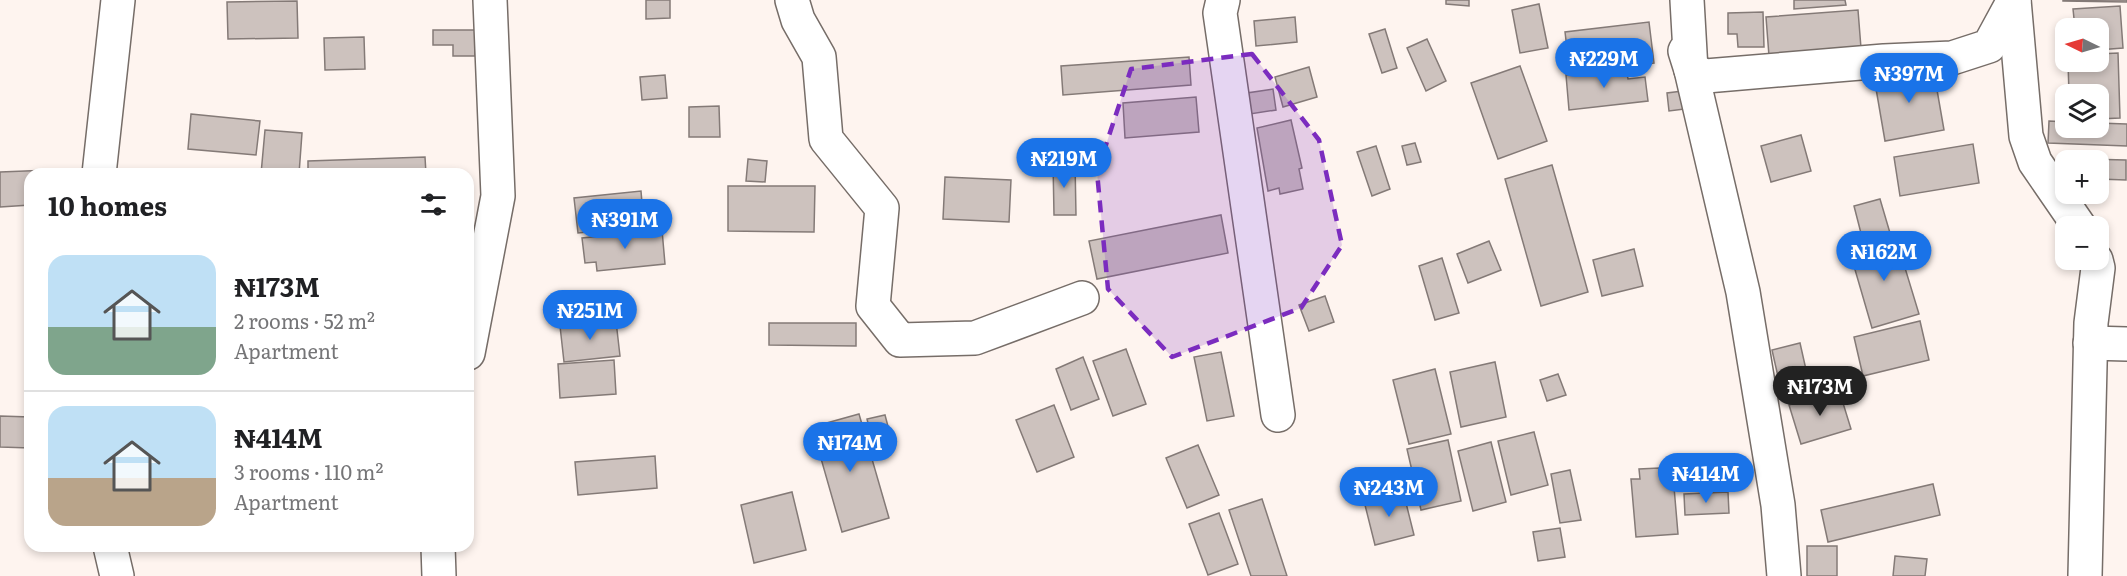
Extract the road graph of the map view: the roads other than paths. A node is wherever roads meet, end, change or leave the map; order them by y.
1 (118, 0) edge
2 (490, 0) edge
3 (792, 0) edge
4 (1223, 0) edge
5 (2014, 0) edge
6 (1682, 12) edge
7 (1989, 46) junction
8 (2019, 66) junction
9 (1691, 70) junction
10 (100, 168) edge
11 (2072, 216) edge
12 (2098, 270) edge
13 (1082, 298) dead end
14 (474, 322) edge
15 (2090, 343) junction
16 (2127, 344) edge
17 (1278, 416) dead end
18 (111, 552) edge
19 (438, 552) edge
20 (117, 576) edge
21 (439, 576) edge
22 (1784, 576) edge
23 (2085, 576) edge

1 - 10 street
2 - 14 street
3 - 13 street
4 - 17 street
5 - 7 street
5 - 8 street
6 - 9 street
7 - 8 street
7 - 9 street
8 - 11 street
9 - 22 street
12 - 15 street
15 - 16 street
15 - 23 street
18 - 20 street
19 - 21 street

